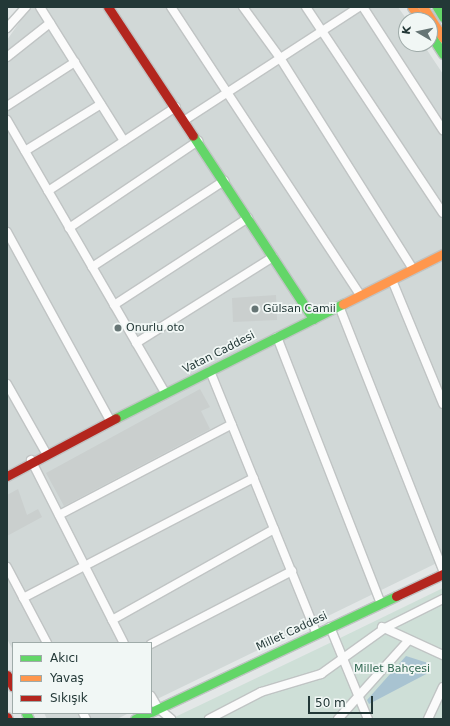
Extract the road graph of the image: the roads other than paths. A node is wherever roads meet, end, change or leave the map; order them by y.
1 (26, 7) edge
2 (40, 7) edge
3 (108, 7) edge
4 (171, 7) edge
5 (244, 7) edge
6 (306, 7) edge
7 (359, 7) edge
8 (363, 7) edge
9 (423, 7) edge
10 (437, 7) edge
11 (443, 17) edge
12 (50, 23) junction
13 (7, 28) edge
14 (322, 31) junction
15 (443, 38) edge
16 (7, 57) edge
17 (280, 58) junction
18 (74, 62) junction
19 (226, 94) junction
20 (101, 104) junction
21 (7, 106) edge
22 (176, 107) junction
23 (7, 120) edge
24 (185, 120) junction
25 (443, 130) edge
26 (124, 141) junction
27 (198, 141) junction
28 (25, 151) junction
29 (224, 182) junction
30 (48, 191) junction
31 (443, 213) edge
32 (248, 218) junction
33 (69, 228) junction
34 (7, 232) edge
35 (443, 254) edge
36 (273, 257) junction
37 (92, 267) junction
38 (413, 269) junction
39 (392, 280) junction
40 (360, 296) junction
41 (114, 305) junction
42 (339, 306) junction
43 (313, 319) junction
44 (277, 337) junction
45 (136, 343) junction
46 (210, 371) junction
47 (7, 384) edge
48 (165, 393) junction
49 (443, 404) edge
50 (110, 420) junction
51 (232, 424) junction
52 (46, 453) junction
53 (31, 460) junction
54 (7, 476) edge
55 (254, 478) junction
56 (59, 515) junction
57 (274, 528) junction
58 (7, 567) edge
59 (86, 568) junction
60 (443, 570) edge
61 (292, 571) junction
62 (443, 574) edge
63 (23, 598) junction
64 (443, 599) edge
65 (381, 604) junction
66 (112, 620) junction
67 (382, 626) junction
68 (330, 627) junction
69 (317, 634) junction
70 (409, 640) junction
71 (46, 642) edge
72 (123, 642) edge
73 (152, 643) edge
74 (443, 655) edge
75 (344, 660) junction
76 (7, 675) edge
77 (12, 684) edge
78 (443, 687) edge
79 (359, 696) junction
80 (154, 710) edge
81 (146, 714) edge
82 (136, 719) edge
83 (171, 719) edge
84 (209, 719) edge
85 (338, 719) edge
86 (368, 719) edge
87 (428, 719) edge

1 - 13 street
2 - 12 street
3 - 22 main road
4 - 19 street
5 - 17 street
6 - 14 street
7 - 14 street
8 - 25 street
9 - 15 main road
10 - 11 main road
12 - 16 street
12 - 18 street
14 - 17 street
14 - 31 street
17 - 19 street
17 - 38 street
18 - 20 street
18 - 21 street
19 - 24 street
19 - 40 street
20 - 26 street
20 - 28 street
22 - 24 main road
22 - 26 street
23 - 28 street
24 - 27 main road
26 - 30 street
27 - 29 main road
27 - 33 street
28 - 30 street
29 - 32 main road
29 - 37 street
30 - 33 street
32 - 36 main road
32 - 41 street
33 - 37 street
34 - 50 street
35 - 38 main road, Vatan Caddesi
36 - 43 main road
36 - 45 street
37 - 41 street
38 - 39 main road, Vatan Caddesi
39 - 40 main road, Vatan Caddesi
39 - 49 street
40 - 42 main road, Vatan Caddesi
41 - 45 street
42 - 43 main road, Vatan Caddesi
42 - 60 street
43 - 44 main road, Vatan Caddesi
44 - 46 main road, Vatan Caddesi
44 - 65 street
45 - 48 street
46 - 48 main road, Vatan Caddesi
46 - 51 street
47 - 52 street
48 - 50 main road, Vatan Caddesi
50 - 52 main road, Vatan Caddesi
51 - 55 street
51 - 56 street
52 - 53 main road, Vatan Caddesi
53 - 54 main road, Vatan Caddesi
53 - 56 street
55 - 57 street
55 - 59 street
56 - 59 street
57 - 61 street
57 - 66 street
58 - 63 street
59 - 63 street
59 - 66 street
61 - 69 street
61 - 73 street
62 - 65 main road, Millet Caddesi
63 - 71 street
64 - 67 street
65 - 68 main road, Millet Caddesi
66 - 72 street
67 - 70 street
67 - 75 street
68 - 69 main road, Millet Caddesi
68 - 75 street
69 - 80 main road, Millet Caddesi
70 - 74 street
70 - 79 street
75 - 79 street
75 - 84 street
76 - 77 main road
78 - 87 street
79 - 85 street
79 - 86 street
80 - 83 street
81 - 82 main road

